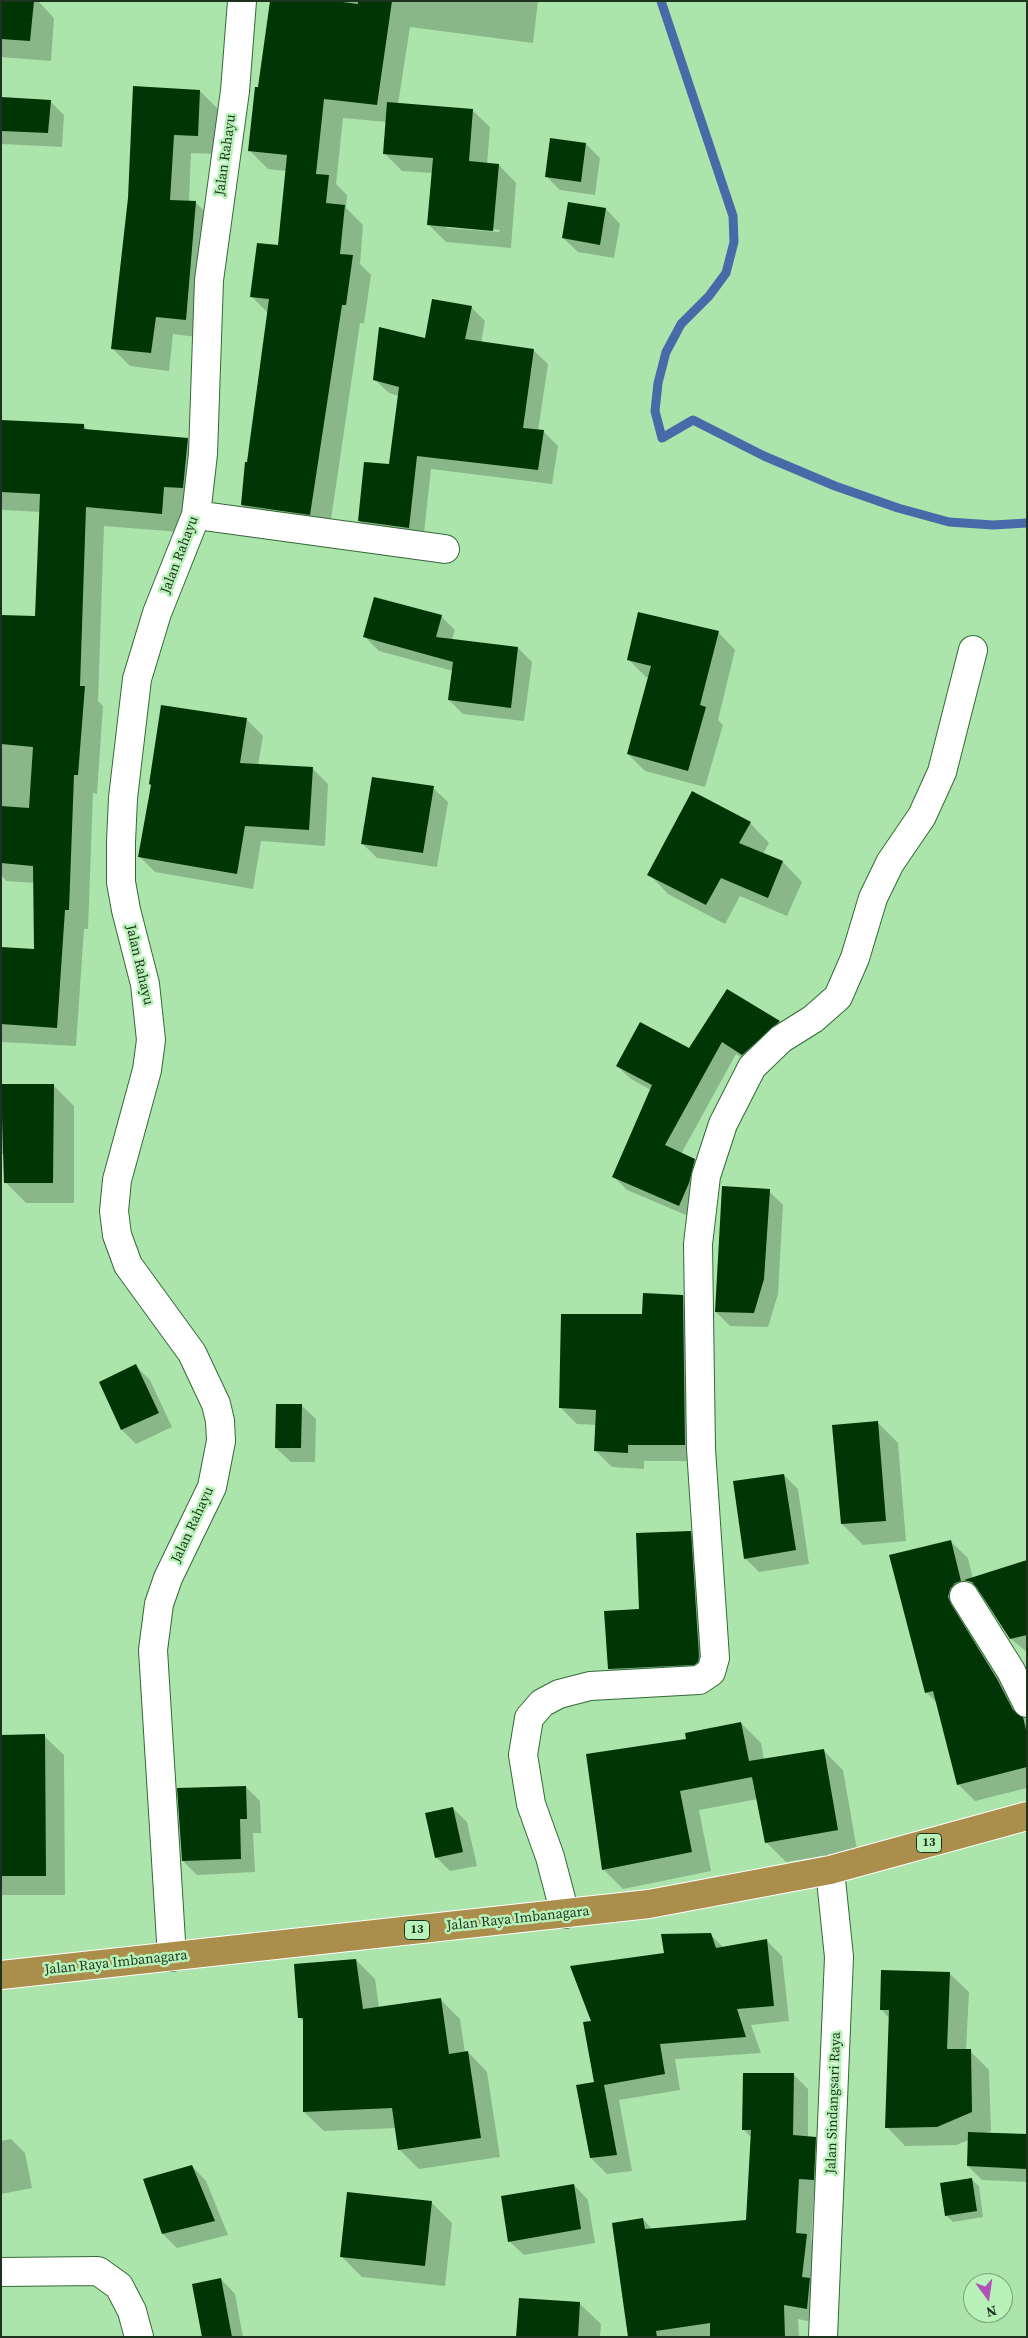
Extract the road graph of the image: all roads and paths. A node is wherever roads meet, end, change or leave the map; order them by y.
1 (242, 1) edge
2 (196, 515) junction
3 (446, 550) dead end
4 (973, 650) dead end
5 (964, 1596) dead end
6 (1027, 1703) edge
7 (1027, 1816) edge
8 (830, 1870) junction
9 (565, 1914) junction
10 (172, 1957) junction
11 (1, 1975) edge
12 (1, 2272) edge
13 (139, 2337) edge
14 (823, 2337) edge

1 - 2 street, Jalan Rahayu
2 - 3 street
2 - 10 street, Jalan Rahayu
4 - 9 street
5 - 6 street
7 - 8 highway, Jalan Raya Imbanagara / 13
8 - 9 highway, Jalan Raya Imbanagara / 13
8 - 14 street, Jalan Sindangsari Raya
9 - 10 highway, Jalan Raya Imbanagara / 13
10 - 11 highway, Jalan Raya Imbanagara / 13
12 - 13 street

